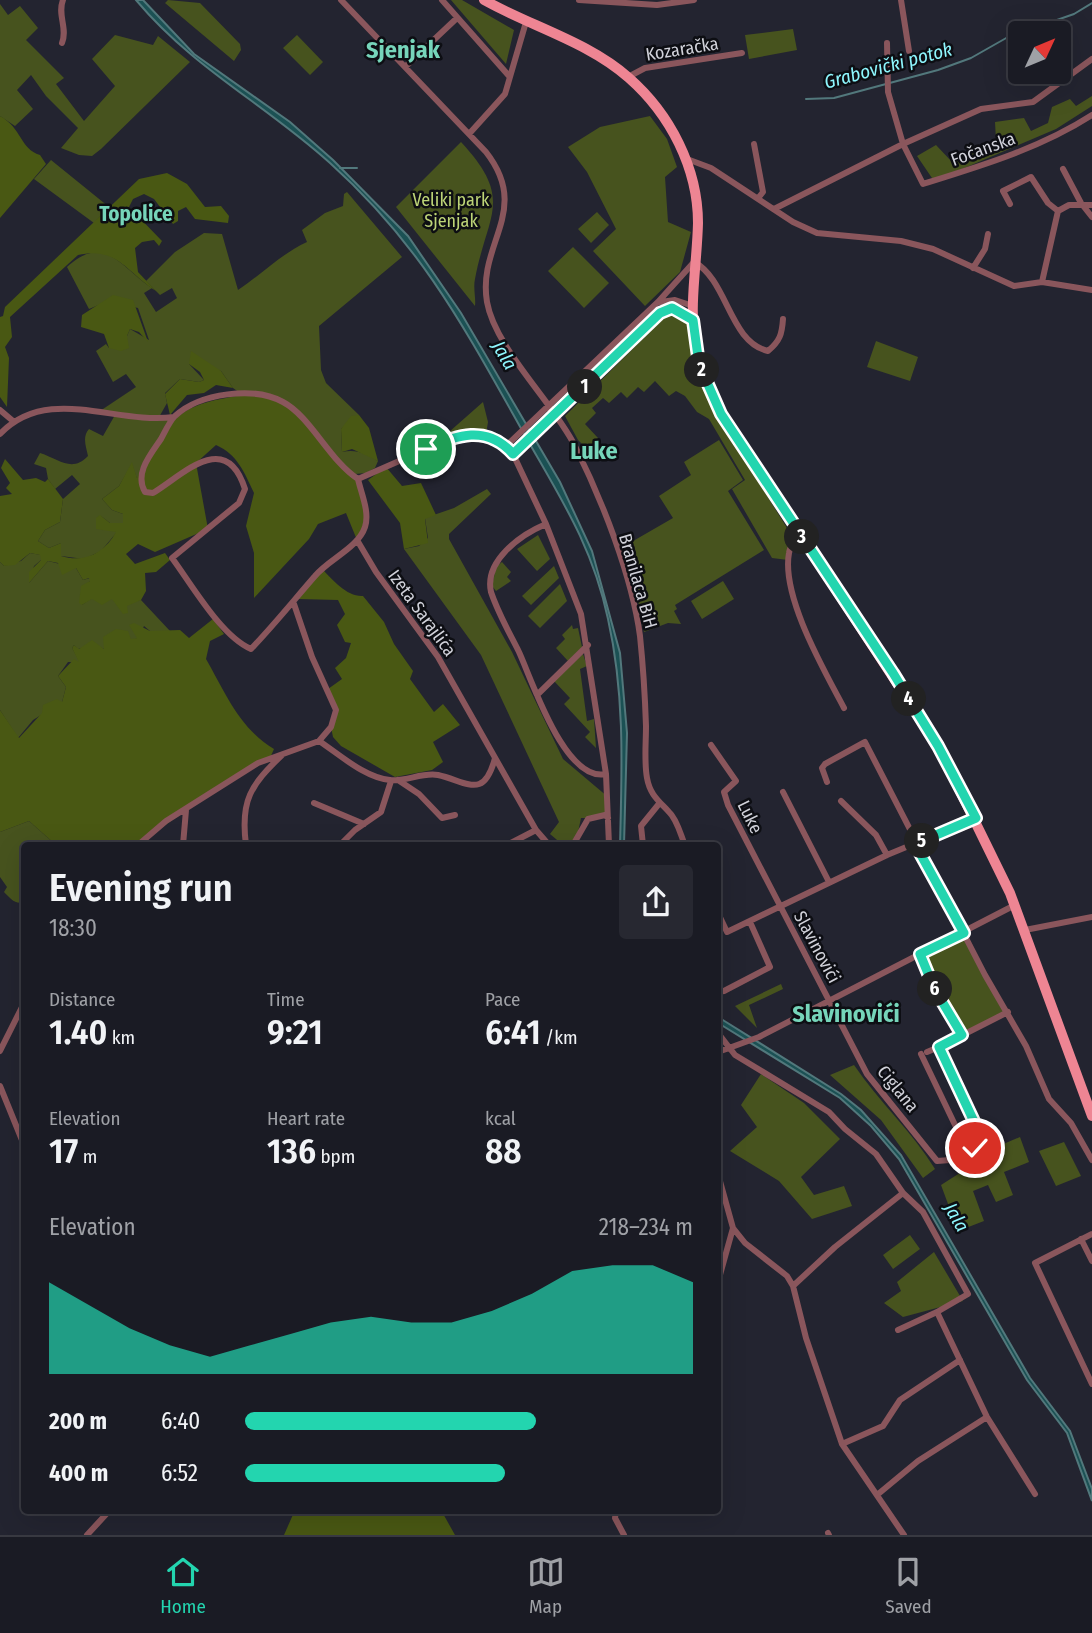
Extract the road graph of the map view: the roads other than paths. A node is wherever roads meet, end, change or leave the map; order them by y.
1 (63, 0) edge
2 (341, 0) edge
3 (442, 0) edge
4 (484, 0) edge
5 (579, 0) edge
6 (694, 0) edge
7 (901, 0) edge
8 (457, 18) junction
9 (526, 22) junction
10 (62, 43) dead end
11 (887, 43) dead end
12 (909, 51) dead end
13 (742, 53) dead end
14 (1092, 59) edge
15 (405, 67) junction
16 (509, 76) junction
17 (628, 77) junction
18 (1092, 115) edge
19 (469, 134) junction
20 (754, 144) dead end
21 (903, 144) junction
22 (687, 159) junction
23 (1063, 169) dead end
24 (759, 197) junction
25 (1080, 203) junction
26 (1010, 204) dead end
27 (1092, 205) edge
28 (774, 209) junction
29 (1058, 211) junction
30 (1092, 217) edge
31 (988, 234) dead end
32 (694, 262) junction
33 (973, 268) junction
34 (1042, 282) junction
35 (1092, 290) edge
36 (658, 302) junction
37 (693, 306) junction
38 (783, 319) dead end
39 (693, 320) junction
40 (552, 406) junction
41 (0, 410) edge
42 (557, 414) junction
43 (174, 417) junction
44 (13, 421) junction
45 (0, 434) edge
46 (506, 446) junction
47 (513, 454) junction
48 (358, 479) junction
49 (546, 524) junction
50 (798, 531) junction
51 (357, 540) junction
52 (294, 604) junction
53 (588, 645) junction
54 (537, 695) junction
55 (844, 708) dead end
56 (319, 741) junction
57 (711, 745) dead end
58 (284, 754) junction
59 (495, 758) junction
60 (606, 774) junction
61 (395, 780) junction
62 (827, 782) dead end
63 (783, 792) dead end
64 (841, 801) dead end
65 (314, 803) dead end
66 (658, 806) junction
67 (186, 810) junction
68 (455, 815) dead end
69 (608, 818) junction
70 (976, 818) junction
71 (364, 824) junction
72 (536, 830) junction
73 (141, 842) edge
74 (183, 842) edge
75 (246, 842) edge
76 (343, 842) edge
77 (513, 842) edge
78 (546, 842) edge
79 (575, 842) edge
80 (609, 842) edge
81 (643, 842) edge
82 (684, 842) edge
83 (915, 844) junction
84 (887, 855) junction
85 (829, 882) junction
86 (1015, 905) junction
87 (779, 906) junction
88 (1092, 917) edge
89 (721, 919) edge
90 (750, 922) junction
91 (1025, 930) junction
92 (964, 933) junction
93 (920, 954) junction
94 (724, 991) dead end
95 (829, 1001) junction
96 (21, 1009) edge
97 (1008, 1012) junction
98 (962, 1035) junction
99 (721, 1038) edge
100 (727, 1047) junction
101 (939, 1047) junction
102 (721, 1050) edge
103 (0, 1051) edge
104 (0, 1086) edge
105 (1092, 1116) edge
106 (21, 1138) edge
107 (968, 1152) junction
108 (1092, 1160) edge
109 (721, 1191) edge
110 (903, 1193) junction
111 (733, 1228) junction
112 (1092, 1234) edge
113 (1081, 1239) junction
114 (1092, 1261) edge
115 (721, 1271) edge
116 (793, 1286) junction
117 (937, 1312) junction
118 (898, 1330) dead end
119 (960, 1360) junction
120 (1092, 1384) edge
121 (988, 1417) junction
122 (842, 1444) junction
123 (1035, 1494) dead end
124 (877, 1495) junction
125 (106, 1514) edge
126 (616, 1514) edge
127 (87, 1535) edge
128 (624, 1535) edge
129 (904, 1535) edge

1 - 10 street
2 - 15 street, Branilaca BiH
3 - 8 street
4 - 9 main road
5 - 6 street
7 - 12 street
8 - 15 street
8 - 16 street
9 - 16 street
9 - 17 main road
11 - 21 street, Fočanska
13 - 17 street, Kozaračka
14 - 21 street, Fočanska
15 - 19 street, Branilaca BiH
16 - 19 street
17 - 22 main road
18 - 21 street, Fočanska
19 - 40 street, Branilaca BiH
20 - 24 street
21 - 28 street, Fočanska
22 - 24 street
22 - 32 main road
23 - 25 street
24 - 28 street
25 - 27 street
25 - 29 street
25 - 30 street
26 - 29 street
28 - 33 street
29 - 34 street
31 - 33 street
32 - 36 street
32 - 37 main road
32 - 38 street
33 - 34 street
34 - 35 street
36 - 37 street
36 - 40 street
37 - 39 main road
39 - 42 street
39 - 50 main road
40 - 42 street, Branilaca BiH
40 - 46 street
41 - 44 street
42 - 47 street
42 - 66 street, Branilaca BiH
43 - 44 street
43 - 48 street
43 - 52 street
44 - 45 street
46 - 47 street
46 - 48 street
47 - 49 street
48 - 51 street
49 - 53 street
49 - 54 street
50 - 55 street
50 - 70 main road
51 - 52 street
51 - 59 street, Izeta Sarajlića
52 - 56 street
53 - 54 street
53 - 60 street
54 - 60 street
56 - 58 street
56 - 61 street
57 - 87 street, Luke
58 - 67 street
58 - 75 street
59 - 61 street
59 - 72 street, Izeta Sarajlića
60 - 69 street
61 - 68 street
61 - 71 street
62 - 83 street
63 - 85 street
64 - 84 street
65 - 71 street
66 - 81 street
66 - 82 street, Branilaca BiH
67 - 73 street
67 - 74 street
69 - 79 street
69 - 80 street
70 - 83 street
70 - 86 main road
71 - 76 street
72 - 77 street
72 - 78 street, Izeta Sarajlića
83 - 84 street
83 - 92 street
84 - 85 street
85 - 87 street
86 - 91 main road
86 - 92 street, Slavinovići
87 - 90 street
87 - 95 street, Slavinovići
88 - 91 street
89 - 90 street
90 - 94 street
91 - 105 main road
92 - 93 street, Slavinovići
92 - 97 street
93 - 95 street, Slavinovići
93 - 98 street
95 - 100 street, Slavinovići
95 - 107 street, Ciglana
96 - 103 street
97 - 98 street
97 - 108 street
98 - 101 street
99 - 100 street
100 - 102 street
100 - 110 street
101 - 107 street
101 - 107 street, Ciglana
104 - 106 street
109 - 111 street
110 - 116 street
110 - 117 street
111 - 115 street
111 - 116 street
112 - 113 street
113 - 114 street
113 - 120 street
116 - 122 street
117 - 118 street
117 - 119 street
119 - 121 street
119 - 122 street
121 - 123 street
121 - 124 street
122 - 124 street
124 - 129 street
125 - 127 street
126 - 128 street

